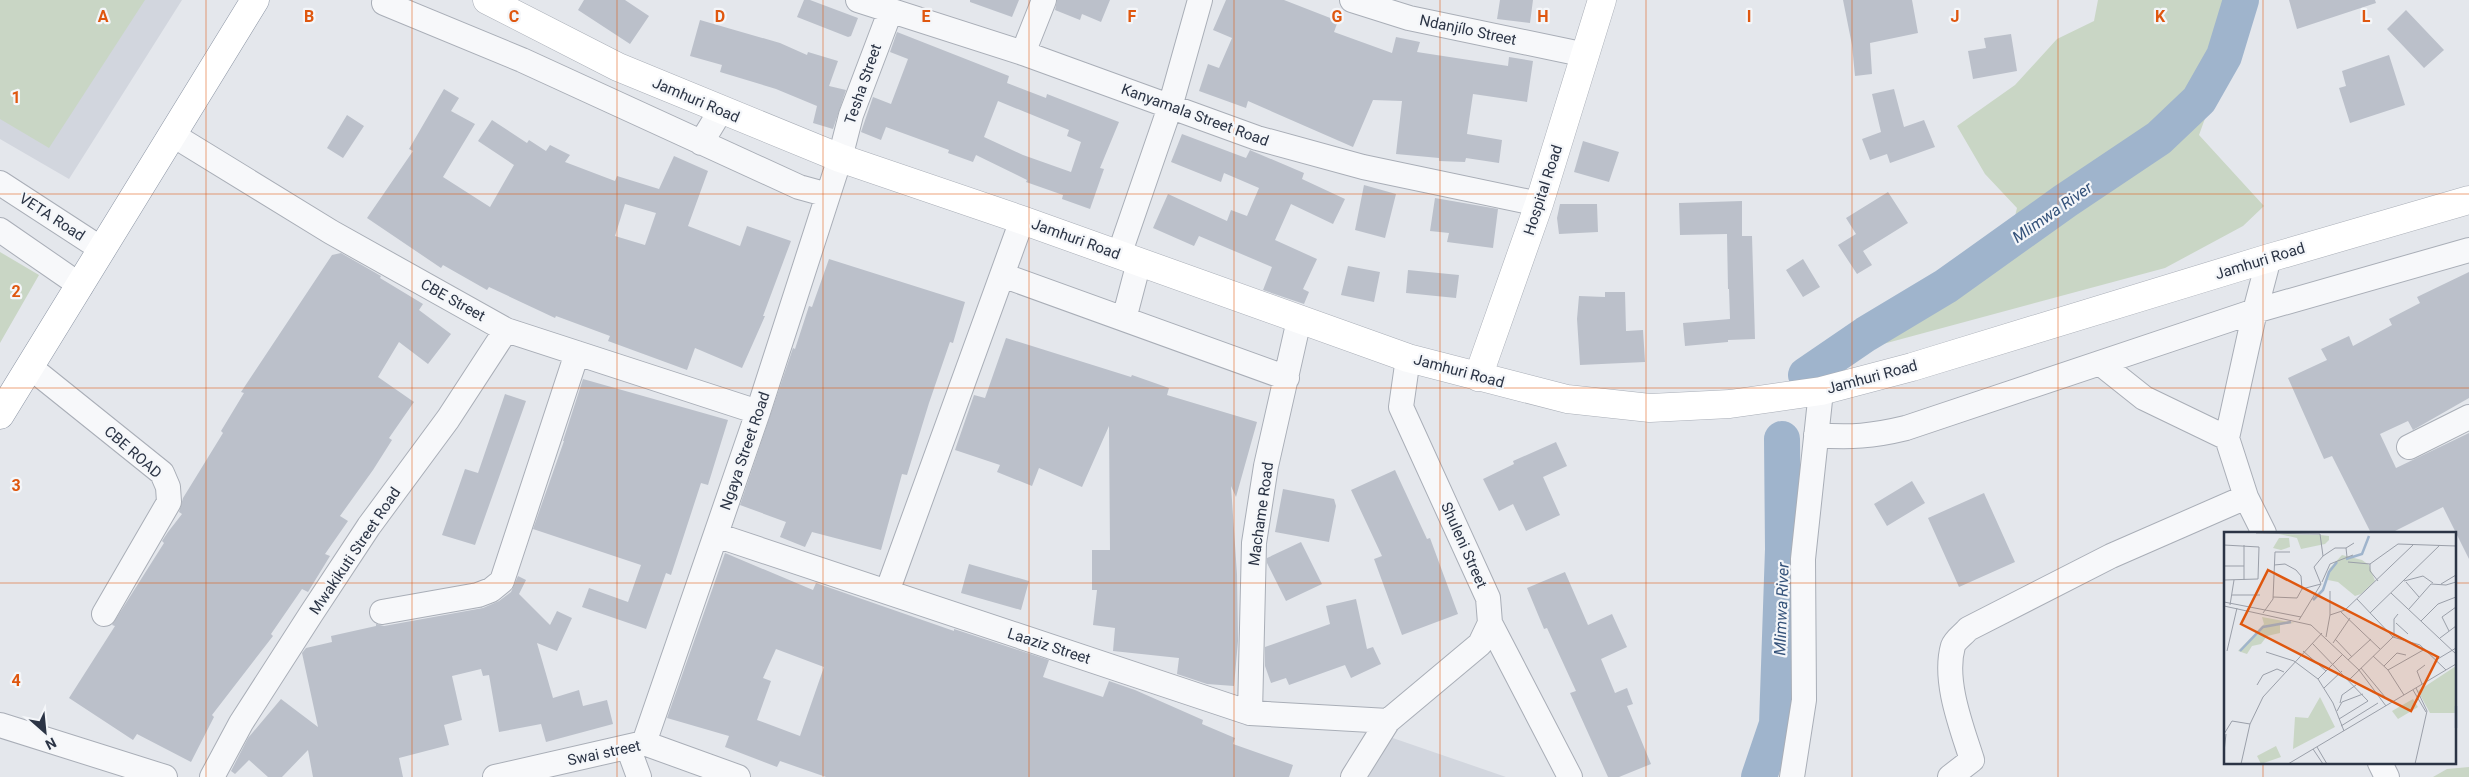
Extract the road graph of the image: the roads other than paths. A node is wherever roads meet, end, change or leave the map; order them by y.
1 (256, 0) edge
2 (486, 0) edge
3 (858, 0) edge
4 (1044, 0) edge
5 (1200, 0) edge
6 (1352, 0) edge
7 (1602, 0) edge
8 (384, 3) dead end
9 (890, 12) junction
10 (552, 34) junction
11 (1023, 53) junction
12 (1586, 54) junction
13 (534, 65) junction
14 (649, 80) junction
15 (1170, 107) junction
16 (721, 110) junction
17 (631, 111) junction
18 (173, 135) junction
19 (701, 143) junction
20 (840, 158) junction
21 (0, 183) edge
22 (828, 195) junction
23 (2469, 200) edge
24 (1539, 204) junction
25 (1022, 220) junction
26 (0, 230) edge
27 (103, 250) junction
28 (2469, 250) edge
29 (1129, 258) junction
30 (2269, 258) junction
31 (1002, 275) junction
32 (81, 286) junction
33 (2255, 311) junction
34 (1124, 319) junction
35 (1299, 320) junction
36 (506, 330) junction
37 (577, 353) junction
38 (1408, 358) junction
39 (2100, 363) junction
40 (30, 367) junction
41 (1478, 377) junction
42 (1287, 378) junction
43 (1821, 391) junction
44 (758, 412) junction
45 (0, 415) edge
46 (2469, 417) edge
47 (1816, 435) junction
48 (2227, 438) junction
49 (2409, 447) dead end
50 (2246, 497) junction
51 (2264, 532) edge
52 (716, 535) junction
53 (887, 592) junction
54 (382, 612) dead end
55 (104, 614) dead end
56 (1490, 623) junction
57 (1250, 713) junction
58 (1388, 721) junction
59 (6, 733) edge
60 (636, 745) junction
61 (2380, 764) edge
62 (1976, 769) edge
63 (165, 777) edge
64 (212, 777) edge
65 (495, 777) edge
66 (639, 777) edge
67 (738, 777) edge
68 (1353, 777) edge
69 (1570, 777) edge
70 (1792, 777) edge
71 (1950, 777) edge
72 (2387, 777) edge

1 - 18 main road
2 - 10 main road, Jamhuri Road
3 - 9 street, Kanyamala Street Road
4 - 11 street
5 - 15 street
6 - 12 street, Ndanjílo Street
7 - 12 main road, Hospital Road
8 - 13 street
9 - 11 street, Kanyamala Street Road
9 - 20 street, Tesha Street
10 - 13 street
10 - 14 main road, Jamhuri Road
11 - 15 street, Kanyamala Street Road
12 - 24 main road, Hospital Road
13 - 17 street
14 - 16 main road, Jamhuri Road
14 - 17 street
15 - 24 street, Kanyamala Street Road
15 - 29 street
16 - 19 street
16 - 20 main road, Jamhuri Road
17 - 19 street
18 - 27 main road
18 - 36 street, CBE Street
19 - 22 street
20 - 22 street, Ngaya Street Road
20 - 25 main road, Jamhuri Road
21 - 27 street, VETA Road
22 - 44 street, Ngaya Street Road
23 - 30 main road, Jamhuri Road
24 - 41 main road, Hospital Road
25 - 29 main road, Jamhuri Road
25 - 31 street
26 - 32 street
27 - 32 main road
28 - 33 street
29 - 34 street
29 - 35 main road, Jamhuri Road
30 - 33 street
30 - 43 main road, Jamhuri Road
31 - 34 street
31 - 53 street
32 - 40 main road
33 - 39 street
33 - 48 street
34 - 42 street
35 - 38 main road, Jamhuri Road
35 - 42 street, Machame Road
36 - 37 street, CBE Street
36 - 64 street, Mwakikuti Street Road
37 - 44 street, CBE Street
37 - 54 street
38 - 41 main road, Jamhuri Road
38 - 56 street, Shuleni Street
39 - 47 street
39 - 48 street
40 - 45 main road
40 - 55 street, CBE ROAD
41 - 43 main road, Jamhuri Road
42 - 57 street, Machame Road
43 - 47 street
44 - 52 street, Ngaya Street Road
46 - 49 street
47 - 70 street
48 - 50 street
50 - 51 street
50 - 62 street
52 - 53 street, Laaziz Street
52 - 60 street, Ngaya Street Road
53 - 57 street, Laaziz Street
56 - 58 street
56 - 69 street
57 - 58 street, Laaziz Street
58 - 68 street
59 - 63 street
60 - 65 street, Swai street
60 - 66 street
60 - 67 street, Swai street
61 - 72 street
62 - 71 street

